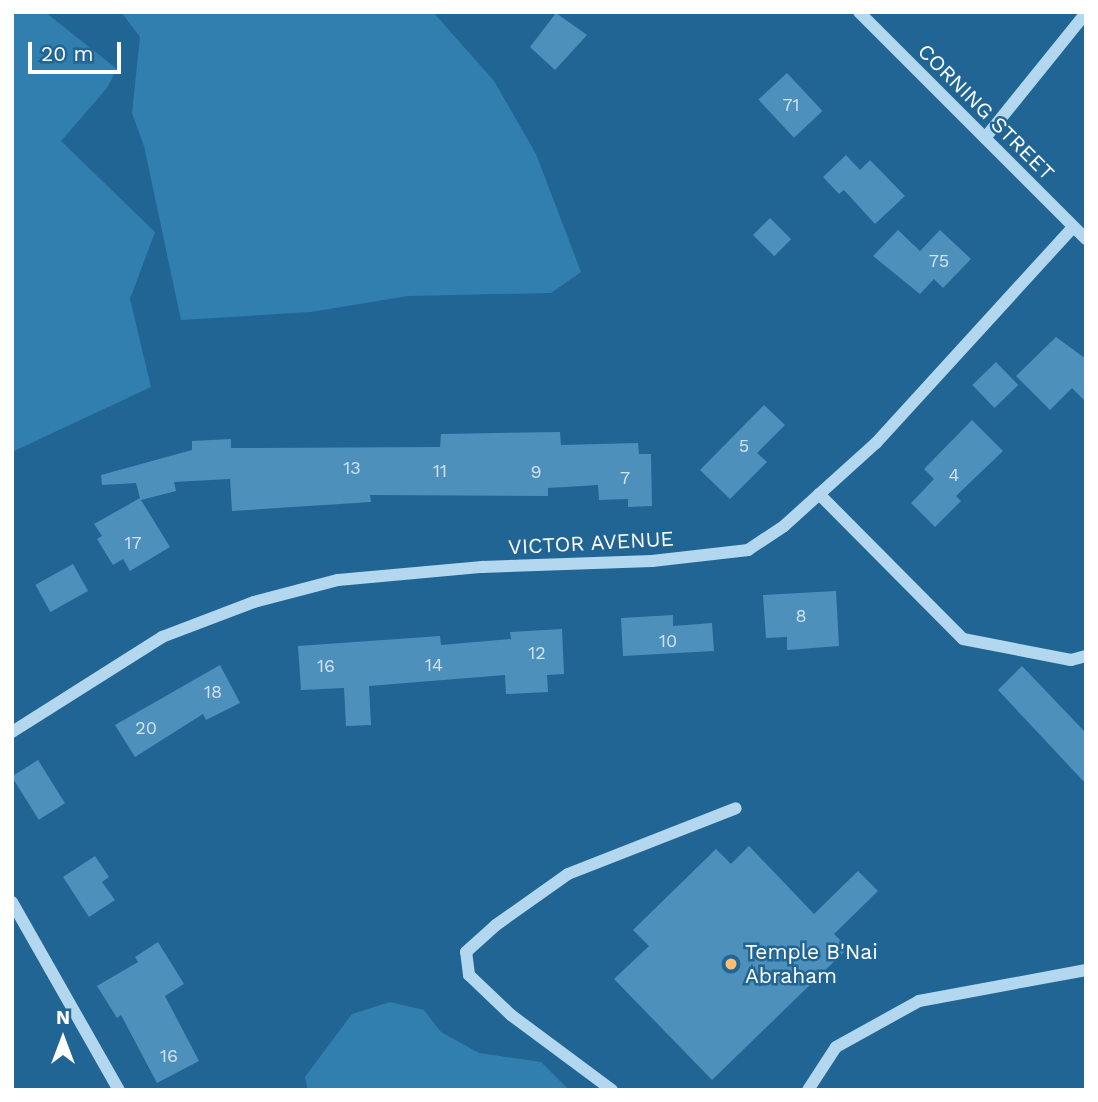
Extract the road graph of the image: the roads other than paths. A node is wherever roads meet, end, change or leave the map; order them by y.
1 (859, 12) edge
2 (1086, 13) edge
3 (985, 138) junction
4 (1073, 227) junction
5 (1086, 239) edge
6 (819, 494) junction
7 (1086, 656) edge
8 (12, 732) edge
9 (736, 808) dead end
10 (12, 902) edge
11 (1086, 970) edge
12 (119, 1090) edge
13 (612, 1090) edge
14 (808, 1090) edge

1 - 3 street, CORNING STREET
2 - 3 street
3 - 4 street, CORNING STREET
4 - 5 street, CORNING STREET
4 - 6 street, VICTOR AVENUE
6 - 7 street
6 - 8 street, VICTOR AVENUE
9 - 13 street
10 - 12 street
11 - 14 street

